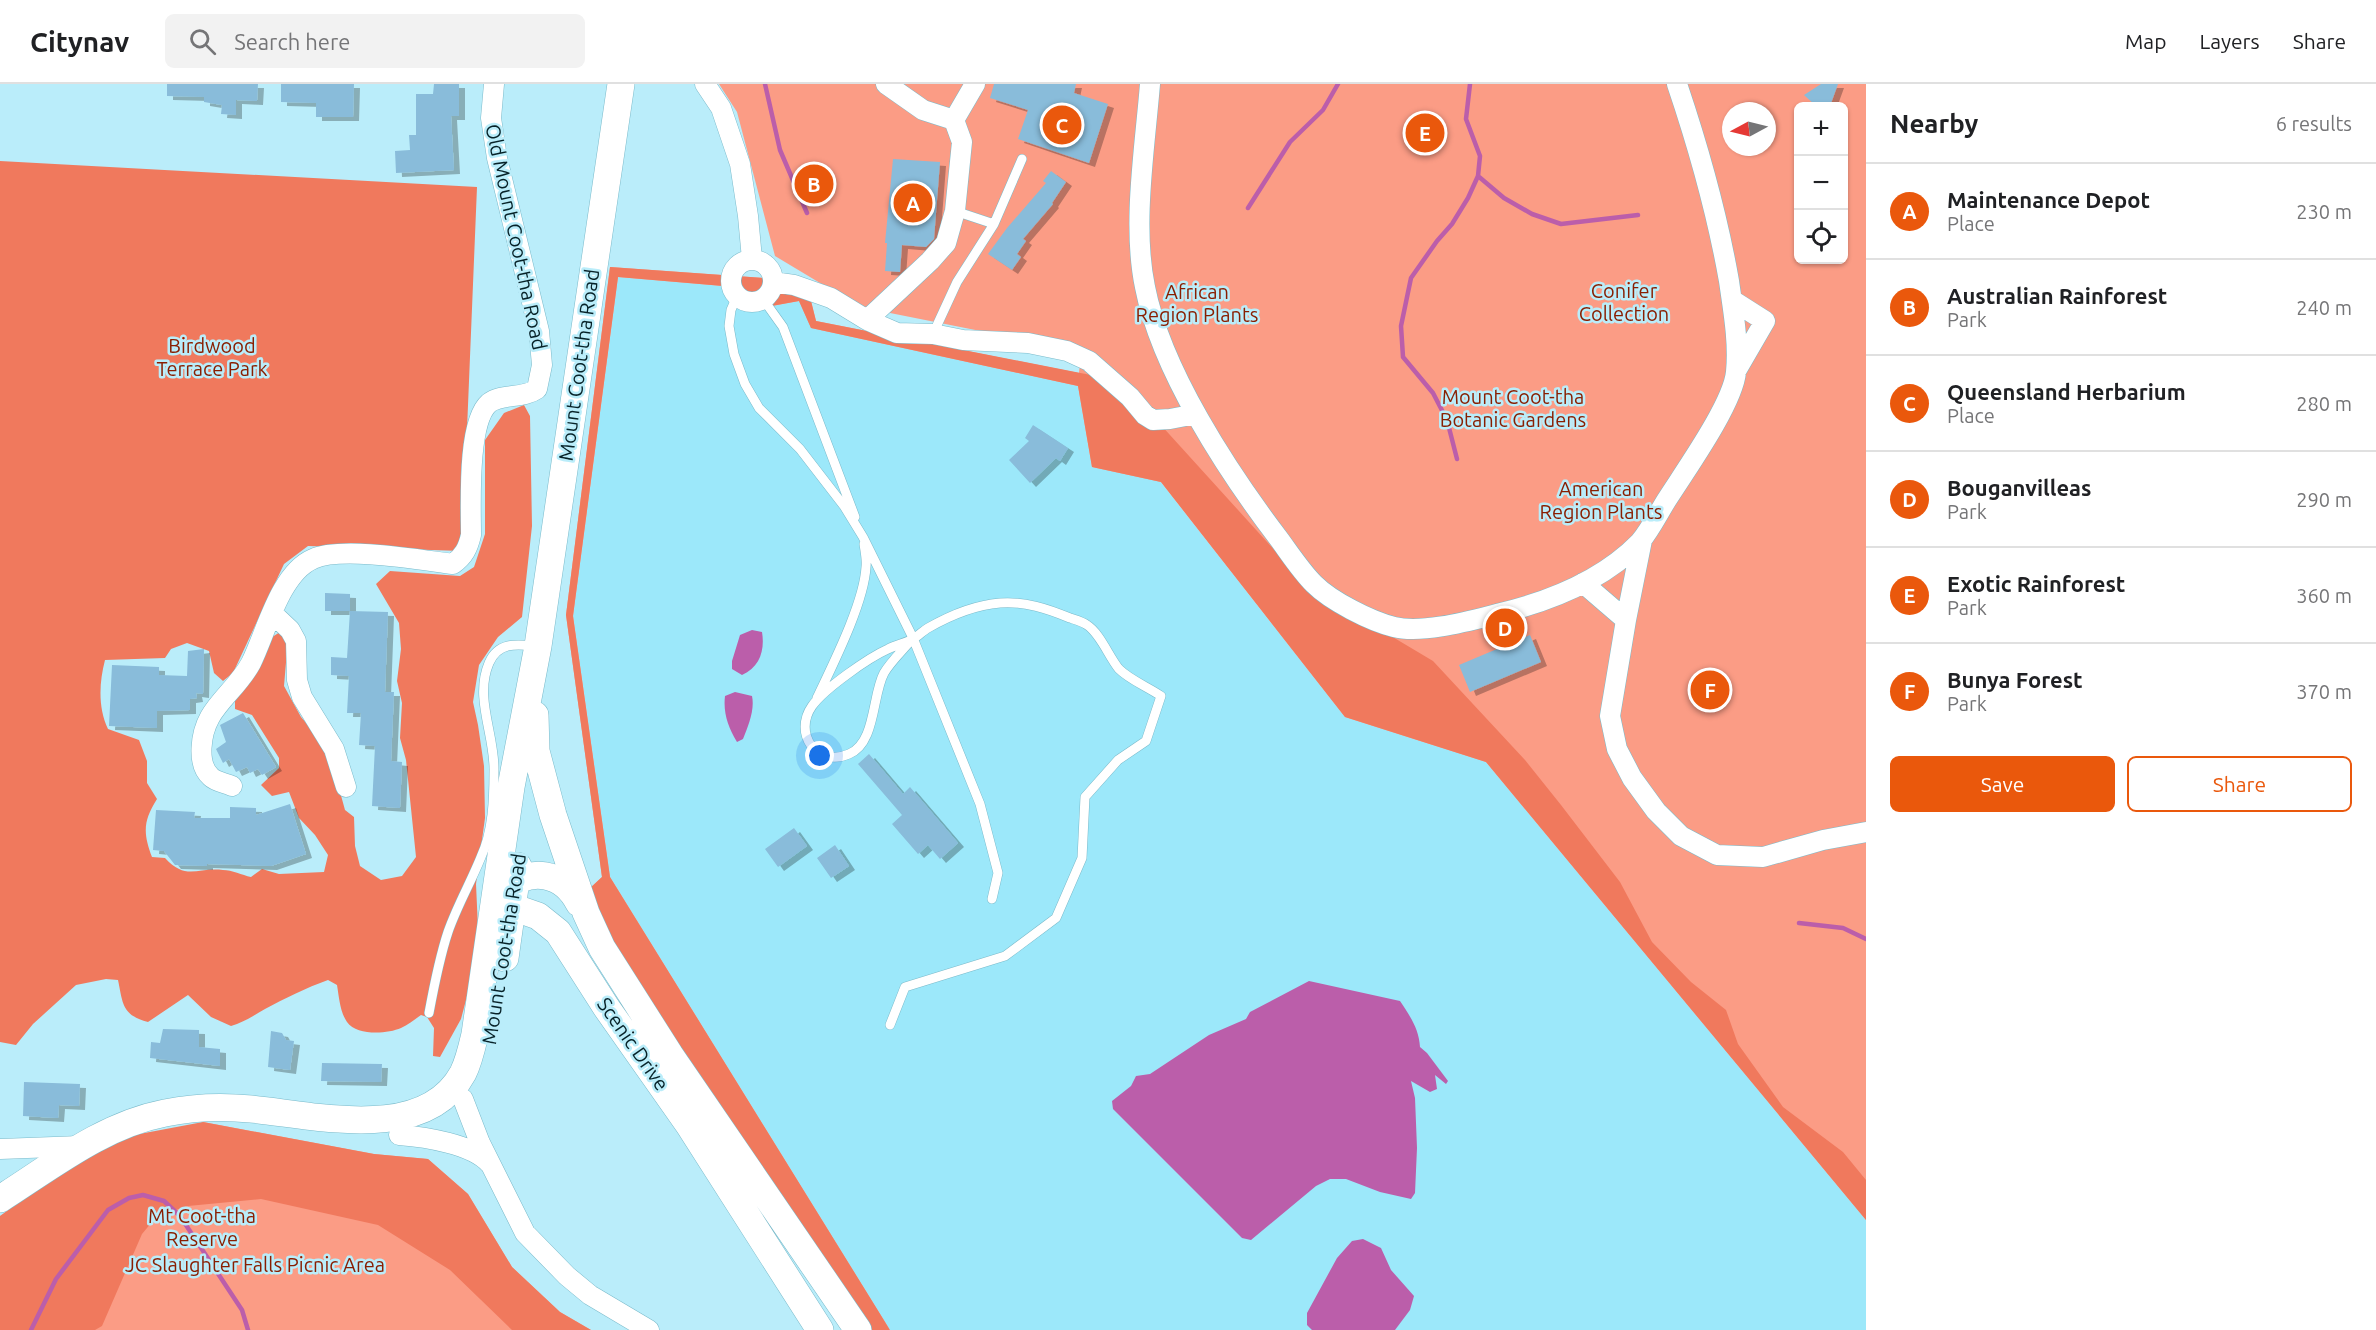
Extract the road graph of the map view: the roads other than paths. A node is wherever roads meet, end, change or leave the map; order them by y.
1 (494, 84) edge
2 (621, 84) edge
3 (705, 84) edge
4 (886, 84) edge
5 (975, 84) edge
6 (1150, 84) edge
7 (1677, 84) edge
8 (954, 120) junction
9 (1022, 159) dead end
10 (955, 211) junction
11 (994, 225) junction
12 (752, 259) junction
13 (773, 282) junction
14 (737, 296) junction
15 (763, 299) junction
16 (1732, 300) junction
17 (867, 321) junction
18 (933, 334) junction
19 (1736, 371) junction
20 (1196, 414) junction
21 (863, 537) junction
22 (1642, 540) junction
23 (1583, 583) junction
24 (272, 613) junction
25 (1626, 620) junction
26 (913, 638) junction
27 (538, 646) junction
28 (815, 702) junction
29 (535, 703) junction
30 (232, 786) dead end
31 (346, 787) dead end
32 (1866, 832) edge
33 (507, 896) junction
34 (992, 899) dead end
35 (592, 928) junction
36 (429, 1013) dead end
37 (890, 1024) dead end
38 (461, 1089) junction
39 (294, 1115) junction
40 (399, 1135) junction
41 (83, 1146) junction
42 (0, 1149) edge
43 (491, 1166) junction
44 (0, 1199) edge
45 (649, 1330) edge
46 (820, 1330) edge
47 (858, 1330) edge

1 - 24 street, Old Mount Coot-tha Road
2 - 27 main road, Mount Coot-tha Road
3 - 12 street
4 - 8 street
5 - 8 street
6 - 20 street
7 - 16 street
8 - 10 street
9 - 11 lane
10 - 11 lane
10 - 17 street
11 - 18 lane
12 - 13 street
12 - 14 street
13 - 15 street
13 - 17 street
14 - 15 street
14 - 21 lane
15 - 21 lane
16 - 19 street
16 - 19 street
17 - 18 street
18 - 20 street
19 - 22 street
20 - 23 street
21 - 26 lane
21 - 28 lane
22 - 23 street
22 - 25 street
23 - 25 street
24 - 30 street, Old Mount Coot-tha Road
24 - 31 street
25 - 32 street
26 - 28 lane
26 - 28 lane
26 - 34 lane
26 - 37 lane
27 - 29 main road, Mount Coot-tha Road
27 - 33 main road, Mount Coot-tha Road
27 - 36 lane
29 - 33 main road, Mount Coot-tha Road
29 - 35 main road, Scenic Drive
33 - 35 main road, Scenic Drive
33 - 38 main road
33 - 46 main road, Scenic Drive
35 - 47 main road, Scenic Drive
38 - 39 main road
38 - 40 main road
38 - 43 street
39 - 40 main road
39 - 41 main road
40 - 43 street
41 - 42 street
41 - 44 main road
43 - 45 street

